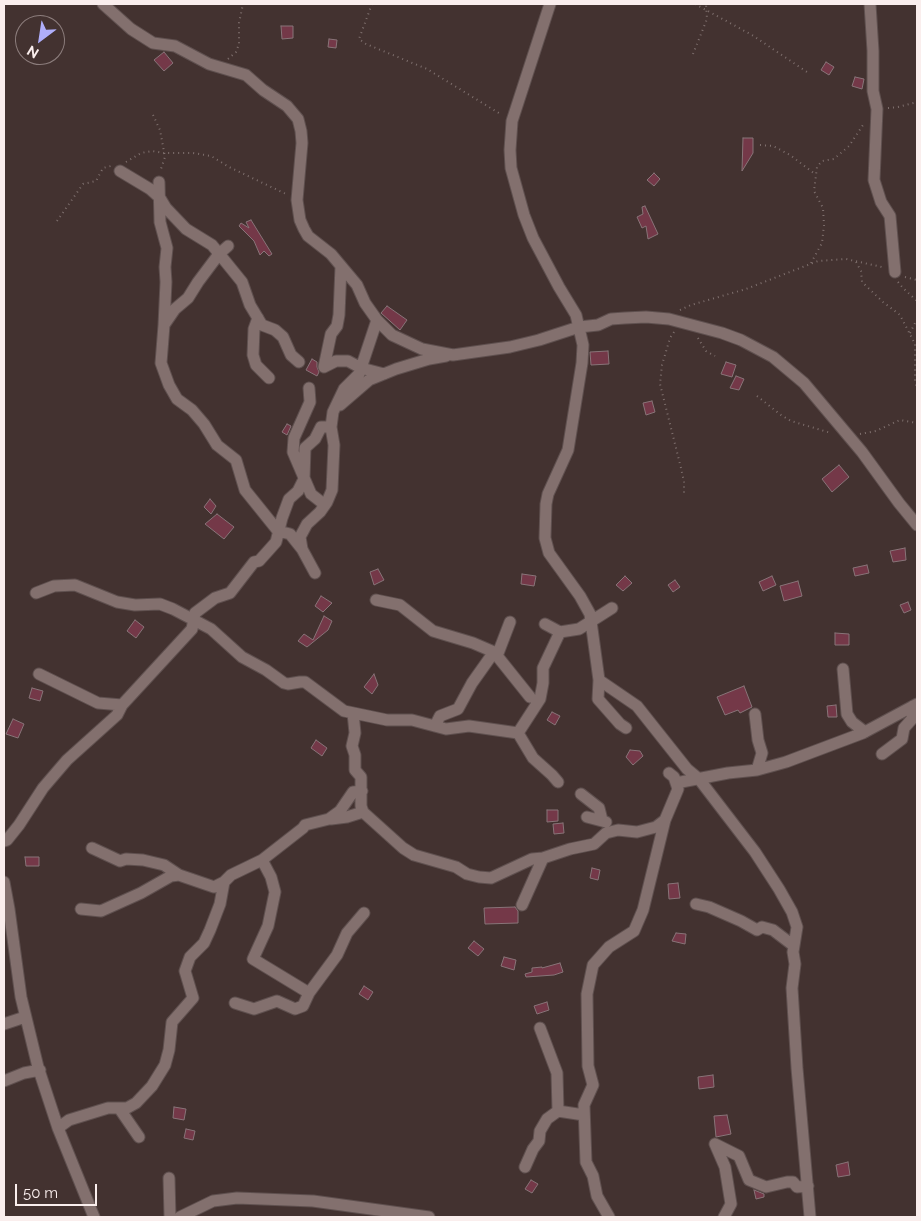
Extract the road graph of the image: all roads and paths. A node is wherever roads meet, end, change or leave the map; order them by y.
1 (103, 4) edge
2 (243, 4) edge
3 (372, 4) edge
4 (550, 4) edge
5 (695, 4) edge
6 (706, 4) edge
7 (870, 4) edge
8 (706, 11) junction
9 (693, 54) dead end
10 (209, 64) junction
11 (810, 74) dead end
12 (917, 102) edge
13 (877, 109) junction
14 (153, 115) dead end
15 (512, 121) junction
16 (760, 145) dead end
17 (164, 153) junction
18 (120, 171) junction
19 (815, 174) junction
20 (160, 182) joint
21 (160, 198) junction
22 (297, 200) junction
23 (56, 221) dead end
24 (228, 246) dead end
25 (219, 254) junction
26 (856, 262) junction
27 (811, 264) junction
28 (341, 266) junction
29 (895, 272) joint
30 (917, 280) edge
31 (917, 302) edge
32 (258, 318) junction
33 (664, 318) junction
34 (377, 320) junction
35 (917, 320) edge
36 (680, 321) junction
37 (693, 324) junction
38 (164, 325) junction
39 (579, 326) junction
40 (910, 333) junction
41 (453, 355) junction
42 (715, 356) dead end
43 (299, 362) dead end
44 (360, 368) junction
45 (384, 374) junction
46 (269, 378) dead end
47 (309, 388) dead end
48 (917, 388) edge
49 (757, 396) dead end
50 (333, 412) junction
51 (917, 423) edge
52 (331, 428) junction
53 (849, 436) junction
54 (304, 479) junction
55 (684, 496) dead end
56 (325, 505) junction
57 (917, 525) edge
58 (278, 530) junction
59 (302, 549) junction
60 (315, 573) dead end
61 (36, 593) dead end
62 (376, 600) dead end
63 (612, 608) dead end
64 (193, 620) junction
65 (510, 622) dead end
66 (590, 622) junction
67 (545, 624) dead end
68 (560, 632) junction
69 (495, 654) junction
70 (842, 669) dead end
71 (39, 674) dead end
72 (603, 683) junction
73 (530, 697) dead end
74 (122, 705) junction
75 (915, 705) edge
76 (353, 713) junction
77 (755, 714) dead end
78 (435, 726) junction
79 (626, 728) dead end
80 (865, 732) junction
81 (518, 733) junction
82 (882, 754) dead end
83 (757, 770) junction
84 (669, 773) dead end
85 (699, 779) junction
86 (558, 782) dead end
87 (676, 783) junction
88 (362, 791) junction
89 (581, 794) dead end
90 (363, 812) junction
91 (587, 817) dead end
92 (329, 819) junction
93 (602, 820) junction
94 (665, 820) junction
95 (618, 830) junction
96 (4, 842) edge
97 (92, 848) dead end
98 (543, 858) junction
99 (262, 860) junction
100 (179, 875) junction
101 (4, 882) edge
102 (224, 882) junction
103 (696, 904) dead end
104 (522, 905) dead end
105 (81, 910) dead end
106 (364, 913) dead end
107 (794, 946) junction
108 (309, 993) junction
109 (235, 1003) dead end
110 (25, 1017) junction
111 (4, 1024) edge
112 (540, 1028) dead end
113 (40, 1070) junction
114 (4, 1081) edge
115 (119, 1108) junction
116 (558, 1111) junction
117 (584, 1116) junction
118 (58, 1128) junction
119 (139, 1137) dead end
120 (525, 1167) dead end
121 (169, 1178) dead end
122 (808, 1186) junction
123 (94, 1217) edge
124 (170, 1217) edge
125 (180, 1217) edge
126 (429, 1217) edge
127 (609, 1217) edge
128 (724, 1217) edge
129 (810, 1217) edge

1 - 10 street
2 - 10 path
3 - 15 path
4 - 15 street
5 - 8 path
6 - 8 path
7 - 13 street
8 - 9 path
8 - 11 path
10 - 22 street
12 - 13 path
13 - 19 path
13 - 29 street
14 - 17 path
15 - 39 street
16 - 19 path
17 - 18 path
17 - 20 path
17 - 22 path
18 - 21 street
18 - 23 path
19 - 27 path
20 - 21 street
21 - 25 street
21 - 38 street
22 - 28 street
24 - 25 street
25 - 32 street
25 - 38 street
26 - 27 path
26 - 29 path
26 - 40 path
27 - 33 path
28 - 34 street
28 - 44 street
30 - 31 path
32 - 43 street
32 - 46 street
33 - 36 street
33 - 39 street
34 - 41 street
34 - 44 street
35 - 40 path
36 - 37 street
36 - 55 path
37 - 42 path
37 - 53 street
38 - 58 street
39 - 41 street
39 - 66 street
40 - 48 path
41 - 45 street
44 - 45 street
44 - 50 street
45 - 50 street
47 - 54 street
49 - 53 path
50 - 52 street
51 - 53 path
52 - 54 street
52 - 56 street
53 - 57 street
54 - 56 street
54 - 58 street
56 - 59 street
58 - 59 street
58 - 64 street
59 - 60 street
61 - 64 street
62 - 69 street
63 - 66 street
64 - 74 street
64 - 76 street
65 - 69 street
66 - 68 street
66 - 72 street
67 - 68 street
68 - 81 street
69 - 73 street
69 - 78 street
70 - 80 street
71 - 74 street
72 - 79 street
72 - 85 street
74 - 96 street
75 - 80 street
75 - 82 street
76 - 78 street
76 - 88 street
77 - 83 street
78 - 81 street
80 - 83 street
81 - 86 street
83 - 85 street
84 - 87 street
85 - 87 street
85 - 107 street
87 - 94 street
88 - 90 street
88 - 92 street
89 - 93 street
90 - 92 street
90 - 98 street
91 - 93 street
92 - 99 street
93 - 95 street
94 - 95 street
94 - 117 street
95 - 98 street
97 - 100 street
98 - 104 street
99 - 102 street
99 - 108 street
100 - 102 street
100 - 105 street
101 - 110 street
102 - 115 street
103 - 107 street
106 - 108 street
107 - 122 street
108 - 109 street
110 - 111 street
110 - 113 street
112 - 116 street
113 - 114 street
113 - 118 street
115 - 118 street
115 - 119 street
116 - 117 street
116 - 120 street
117 - 127 street
118 - 123 street
121 - 124 street
122 - 128 street
122 - 129 street
125 - 126 street

